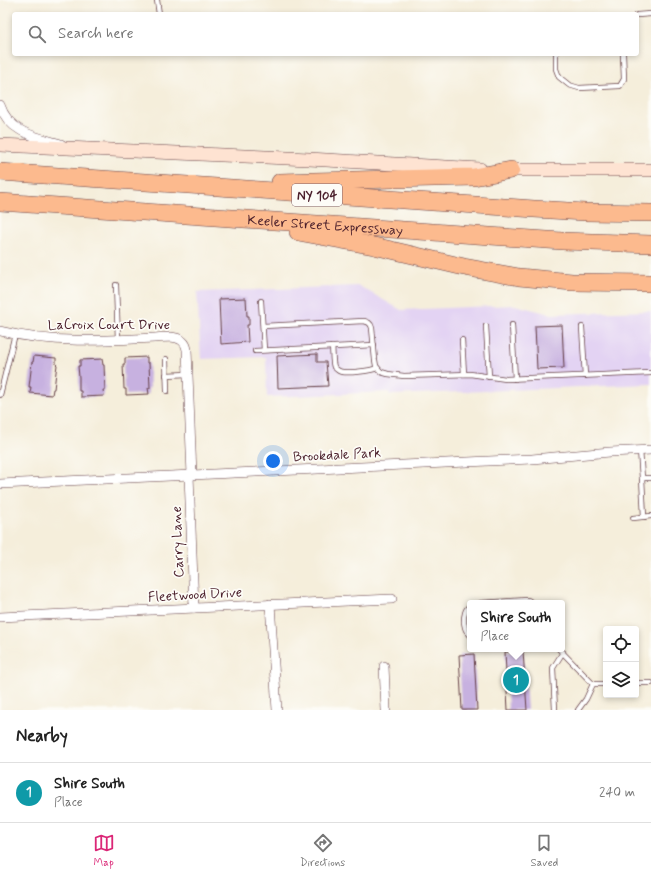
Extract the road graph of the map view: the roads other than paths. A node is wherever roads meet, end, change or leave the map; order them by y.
1 (157, 0) edge
2 (159, 12) edge
3 (651, 14) edge
4 (639, 15) edge
5 (556, 56) edge
6 (623, 56) edge
7 (0, 105) edge
8 (0, 145) edge
9 (74, 148) junction
10 (511, 170) junction
11 (651, 170) edge
12 (0, 172) edge
13 (115, 180) junction
14 (0, 202) edge
15 (643, 213) edge
16 (193, 215) junction
17 (645, 244) edge
18 (651, 284) edge
19 (116, 285) dead end
20 (261, 301) dead end
21 (512, 325) dead end
22 (263, 326) junction
23 (486, 326) dead end
24 (582, 327) dead end
25 (0, 331) edge
26 (15, 334) junction
27 (118, 340) junction
28 (462, 340) dead end
29 (374, 345) junction
30 (332, 347) junction
31 (264, 350) junction
32 (255, 351) dead end
33 (166, 359) dead end
34 (377, 368) junction
35 (651, 373) edge
36 (188, 374) junction
37 (464, 374) junction
38 (166, 375) junction
39 (585, 376) junction
40 (489, 377) junction
41 (515, 379) junction
42 (167, 391) dead end
43 (0, 395) edge
44 (640, 450) junction
45 (651, 450) edge
46 (191, 475) junction
47 (642, 478) junction
48 (651, 478) edge
49 (0, 484) edge
50 (651, 516) edge
51 (644, 517) junction
52 (634, 518) dead end
53 (392, 599) dead end
54 (270, 604) junction
55 (467, 607) edge
56 (194, 608) junction
57 (0, 617) edge
58 (467, 630) edge
59 (561, 652) edge
60 (562, 652) edge
61 (384, 666) dead end
62 (639, 683) edge
63 (651, 683) edge
64 (593, 684) junction
65 (603, 684) edge
66 (278, 710) edge
67 (386, 710) edge
68 (555, 710) edge
69 (578, 710) edge

1 - 2 lane
3 - 4 lane
5 - 6 lane
7 - 9 street
8 - 9 main road
9 - 10 main road
10 - 11 main road
10 - 13 highway
12 - 13 highway, Keeler Street Expressway / NY 104
13 - 15 highway, Keeler Street Expressway / NY 104
14 - 16 highway, Keeler Street Expressway / NY 104
16 - 17 highway, Keeler Street Expressway / NY 104
16 - 18 highway
19 - 27 lane
20 - 22 lane
21 - 41 lane
22 - 29 lane
22 - 31 lane
23 - 40 lane
24 - 39 lane
25 - 26 street, LaCroix Court Drive
26 - 27 street, LaCroix Court Drive
26 - 43 lane
27 - 36 street, LaCroix Court Drive
28 - 37 lane
29 - 30 lane
29 - 34 lane
30 - 31 lane
30 - 34 lane
31 - 32 lane
33 - 38 lane
34 - 37 lane
35 - 39 lane
36 - 38 lane
36 - 46 street, Carry Lane
37 - 40 lane
38 - 42 lane
39 - 41 lane
40 - 41 lane
44 - 45 street, Brookdale Park
44 - 46 street, Brookdale Park
44 - 47 lane
46 - 49 street, Brookdale Park
46 - 56 street, Carry Lane
47 - 48 lane
47 - 51 lane
50 - 51 lane
51 - 52 lane
53 - 54 street, Fleetwood Drive
54 - 56 street, Fleetwood Drive
54 - 66 street
55 - 58 lane
56 - 57 street, Fleetwood Drive
59 - 68 lane
60 - 64 lane
61 - 67 street
62 - 63 lane
64 - 65 lane
64 - 69 lane

